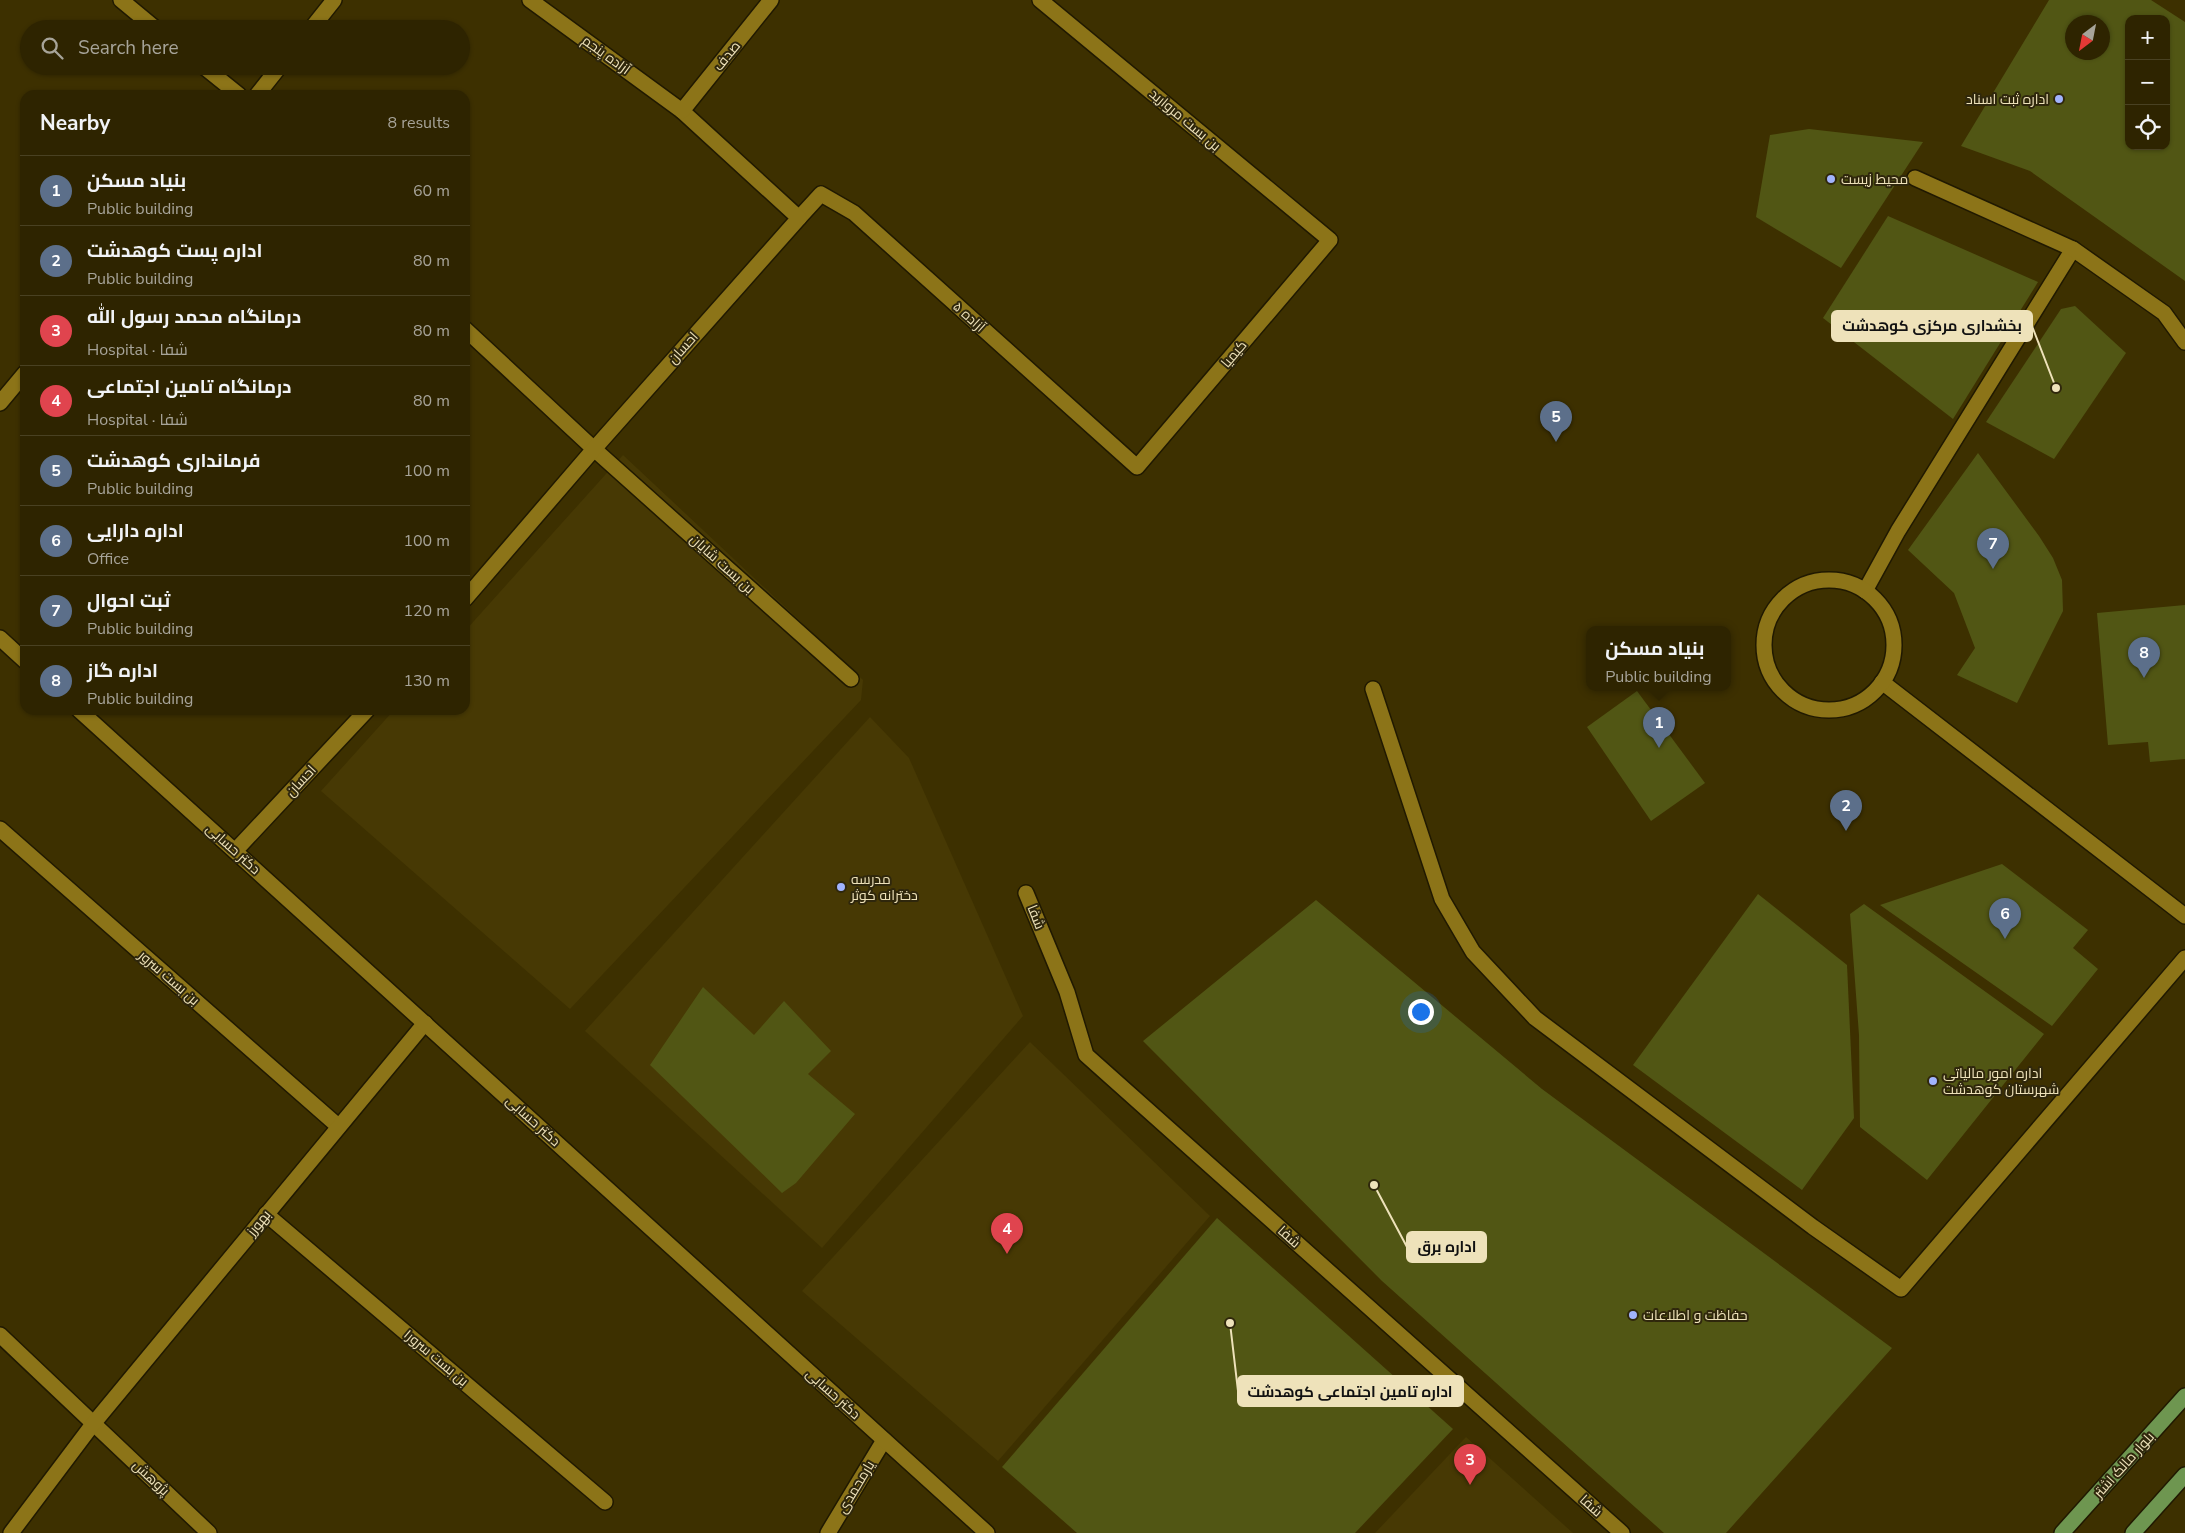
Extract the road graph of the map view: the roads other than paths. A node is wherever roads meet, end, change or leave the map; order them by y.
1 (121, 0) edge
2 (334, 0) edge
3 (530, 0) edge
4 (771, 0) edge
5 (1040, 0) edge
6 (145, 20) edge
7 (318, 20) edge
8 (214, 75) edge
9 (273, 75) edge
10 (232, 90) edge
11 (261, 90) edge
12 (682, 111) junction
13 (1915, 178) dead end
14 (799, 218) junction
15 (1330, 240) joint
16 (2073, 249) junction
17 (470, 333) edge
18 (2185, 342) edge
19 (20, 379) edge
20 (0, 403) edge
21 (594, 449) junction
22 (1137, 467) joint
23 (1865, 591) junction
24 (470, 593) edge
25 (0, 638) edge
26 (20, 656) edge
27 (851, 680) dead end
28 (1882, 682) junction
29 (1373, 689) dead end
30 (85, 715) edge
31 (362, 715) edge
32 (0, 829) edge
33 (235, 851) junction
34 (1026, 893) dead end
35 (2185, 916) edge
36 (2185, 958) edge
37 (424, 1023) junction
38 (338, 1126) junction
39 (266, 1214) junction
40 (0, 1336) edge
41 (2185, 1396) edge
42 (93, 1424) junction
43 (884, 1440) junction
44 (2185, 1475) edge
45 (605, 1502) dead end
46 (11, 1533) edge
47 (210, 1533) edge
48 (828, 1533) edge
49 (987, 1533) edge
50 (1622, 1533) edge
51 (2062, 1533) edge
52 (2133, 1533) edge

1 - 6 street
2 - 7 street
3 - 12 street, آزاده پنجم
4 - 12 street, صدف
5 - 15 street, بن بست مروارید
8 - 10 street
9 - 11 street
12 - 14 street
13 - 16 street
14 - 21 street, احسان
14 - 22 street, آزاده ۵
15 - 22 street, کیمیا
16 - 18 street
16 - 23 street
17 - 21 street, بن بست شایان
19 - 20 street
21 - 24 street, احسان
21 - 27 street, بن بست شایان
23 - 28 street
23 - 28 street
25 - 26 street
28 - 35 street
29 - 36 street
30 - 33 street, دکتر حسابی
31 - 33 street, احسان
32 - 38 street, بن بست سرور
33 - 37 street, دکتر حسابی
34 - 50 street, شفا
37 - 38 street, بهورز
37 - 43 street, دکتر حسابی
38 - 39 street, بهورز
39 - 42 street, بهورز
39 - 45 street, بن بست سرور۱
40 - 42 street, پژوهش
41 - 51 main road, بلوار مالک اشتر
42 - 46 street, بهورز
42 - 47 street, پژوهش
43 - 48 street, یارمحمدی
43 - 49 street, دکتر حسابی
44 - 52 main road

